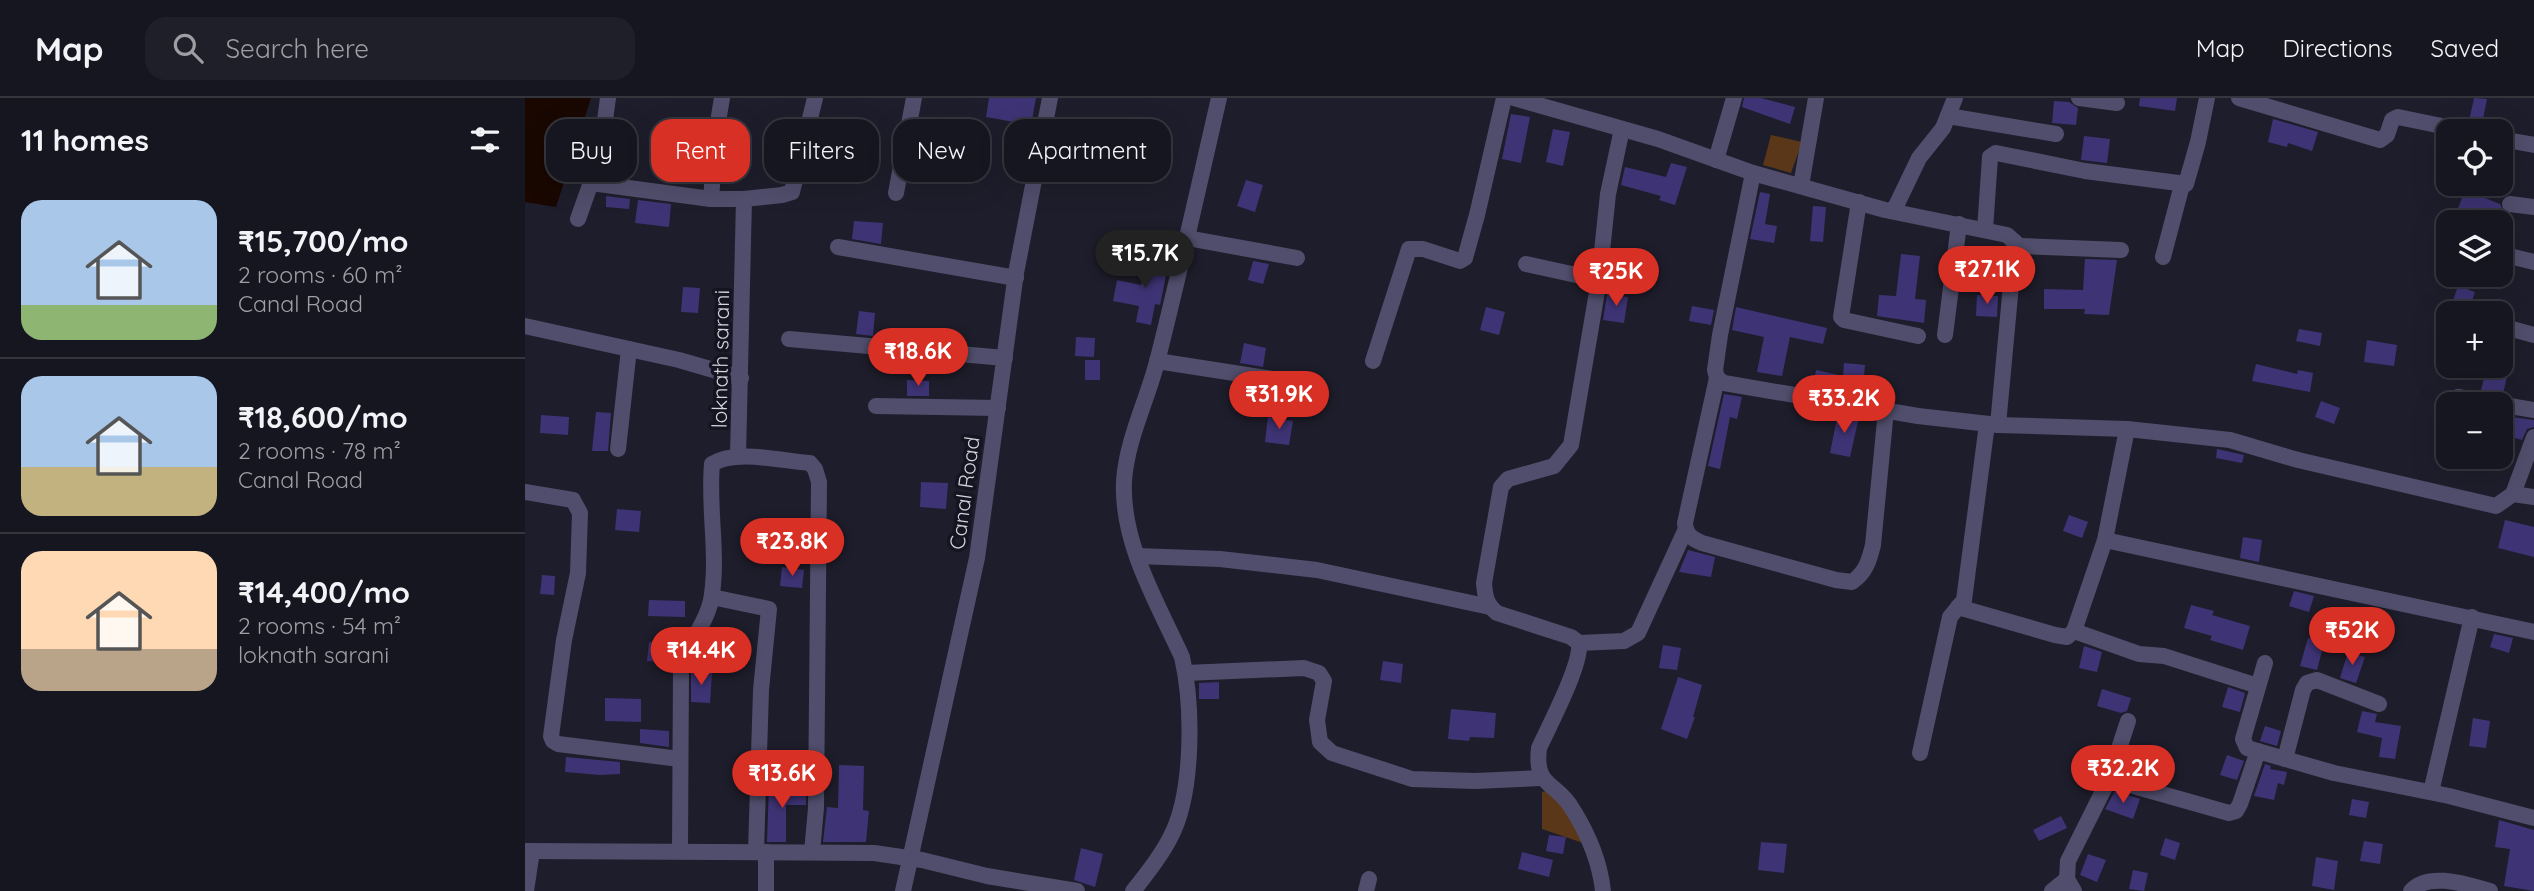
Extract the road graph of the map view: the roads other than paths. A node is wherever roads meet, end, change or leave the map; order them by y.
1 (608, 98) edge
2 (722, 98) edge
3 (815, 98) edge
4 (914, 98) edge
5 (1050, 98) edge
6 (1219, 98) edge
7 (1504, 98) edge
8 (1514, 98) edge
9 (1734, 98) edge
10 (1816, 98) edge
11 (1955, 98) edge
12 (2079, 98) edge
13 (2207, 98) edge
14 (2239, 98) edge
15 (1532, 100) edge
16 (2117, 103) dead end
17 (1566, 105) edge
18 (1948, 116) junction
19 (2436, 125) edge
20 (1622, 130) junction
21 (2056, 134) dead end
22 (2513, 141) edge
23 (2534, 145) edge
24 (1716, 160) junction
25 (1753, 173) junction
26 (591, 183) junction
27 (2182, 185) junction
28 (1801, 186) junction
29 (896, 193) dead end
30 (711, 199) junction
31 (744, 199) junction
32 (1859, 202) junction
33 (2510, 204) dead end
34 (2534, 207) edge
35 (1891, 211) junction
36 (578, 219) dead end
37 (1959, 225) junction
38 (1985, 230) junction
39 (1187, 238) junction
40 (2015, 242) junction
41 (838, 247) dead end
42 (2122, 250) dead end
43 (2163, 257) dead end
44 (2513, 257) edge
45 (1297, 258) dead end
46 (2534, 261) edge
47 (1526, 264) dead end
48 (1016, 278) junction
49 (1599, 280) junction
50 (525, 326) edge
51 (2513, 329) edge
52 (1945, 335) dead end
53 (2534, 335) edge
54 (1918, 336) dead end
55 (789, 339) dead end
56 (629, 349) junction
57 (1005, 358) junction
58 (1157, 361) junction
59 (1373, 361) dead end
60 (741, 378) junction
61 (1717, 378) junction
62 (1286, 381) dead end
63 (876, 405) dead end
64 (2513, 406) edge
65 (998, 408) junction
66 (1886, 410) junction
67 (2534, 410) edge
68 (1993, 425) junction
69 (2127, 429) junction
70 (2534, 438) edge
71 (618, 449) dead end
72 (738, 456) junction
73 (525, 492) edge
74 (2513, 495) junction
75 (2534, 497) edge
76 (1685, 531) junction
77 (2105, 540) junction
78 (1137, 556) junction
79 (712, 597) junction
80 (1490, 607) junction
81 (1958, 607) junction
82 (2472, 617) junction
83 (2074, 631) junction
84 (2534, 632) edge
85 (1579, 643) junction
86 (2265, 663) dead end
87 (1186, 673) junction
88 (2258, 686) junction
89 (2379, 704) dead end
90 (2128, 721) dead end
91 (2258, 751) junction
92 (1920, 753) dead end
93 (2285, 759) junction
94 (680, 760) junction
95 (1541, 778) junction
96 (2109, 779) junction
97 (2431, 792) junction
98 (2534, 818) edge
99 (681, 850) junction
100 (529, 851) edge
101 (761, 852) junction
102 (812, 852) junction
103 (916, 859) junction
104 (2070, 885) edge
105 (526, 891) edge
106 (766, 891) edge
107 (903, 891) edge
108 (1077, 891) edge
109 (1133, 891) edge
110 (1603, 891) edge
111 (2052, 891) edge
112 (2411, 891) edge
113 (2490, 891) edge

1 - 26 street
2 - 30 street
3 - 31 street
4 - 29 street
5 - 48 street, Canal Road
6 - 39 street
7 - 59 street
8 - 15 street
9 - 24 street
10 - 28 street
11 - 18 street
12 - 16 street
13 - 27 street
14 - 19 street
15 - 17 street
17 - 20 street
18 - 21 street
18 - 35 street
20 - 24 street
20 - 49 street
22 - 23 street
24 - 25 street
25 - 28 street
25 - 61 street
26 - 30 street
26 - 36 street
27 - 38 street
27 - 43 street
28 - 32 street
30 - 31 street
31 - 60 street, loknath sarani
32 - 35 street
32 - 54 street
33 - 34 street
35 - 37 street
37 - 38 street
37 - 52 street
38 - 40 street
39 - 45 street
39 - 58 street
40 - 42 street
40 - 68 street
41 - 48 street
44 - 46 street
47 - 49 street
48 - 57 street, Canal Road
49 - 80 street
50 - 56 street
51 - 53 street
55 - 57 street
56 - 60 street
56 - 71 street
57 - 65 street, Canal Road
58 - 62 street
58 - 78 street
60 - 72 street, loknath sarani
61 - 66 street
61 - 76 street
63 - 65 street
64 - 67 street
65 - 103 street, Canal Road
66 - 68 street
66 - 76 street
68 - 69 street
68 - 81 street
69 - 74 street
69 - 77 street
70 - 74 street
72 - 79 street, loknath sarani
72 - 102 street
73 - 94 street
74 - 75 street
76 - 85 street
77 - 82 street
77 - 83 street
78 - 80 street
78 - 87 street
79 - 94 street, loknath sarani
79 - 101 street
80 - 85 street
81 - 83 street
81 - 92 street
82 - 84 street
82 - 97 street
83 - 88 street
85 - 95 street
86 - 88 street
87 - 95 street
87 - 109 street
88 - 91 street
89 - 93 street
90 - 96 street
91 - 93 street
91 - 96 street
93 - 97 street
94 - 99 street, loknath sarani
95 - 110 street
96 - 104 street
97 - 98 street
99 - 100 street
99 - 101 street
100 - 105 street
101 - 102 street
101 - 106 street
102 - 103 street
103 - 107 street, Canal Road
103 - 108 street
104 - 111 street
112 - 113 street

